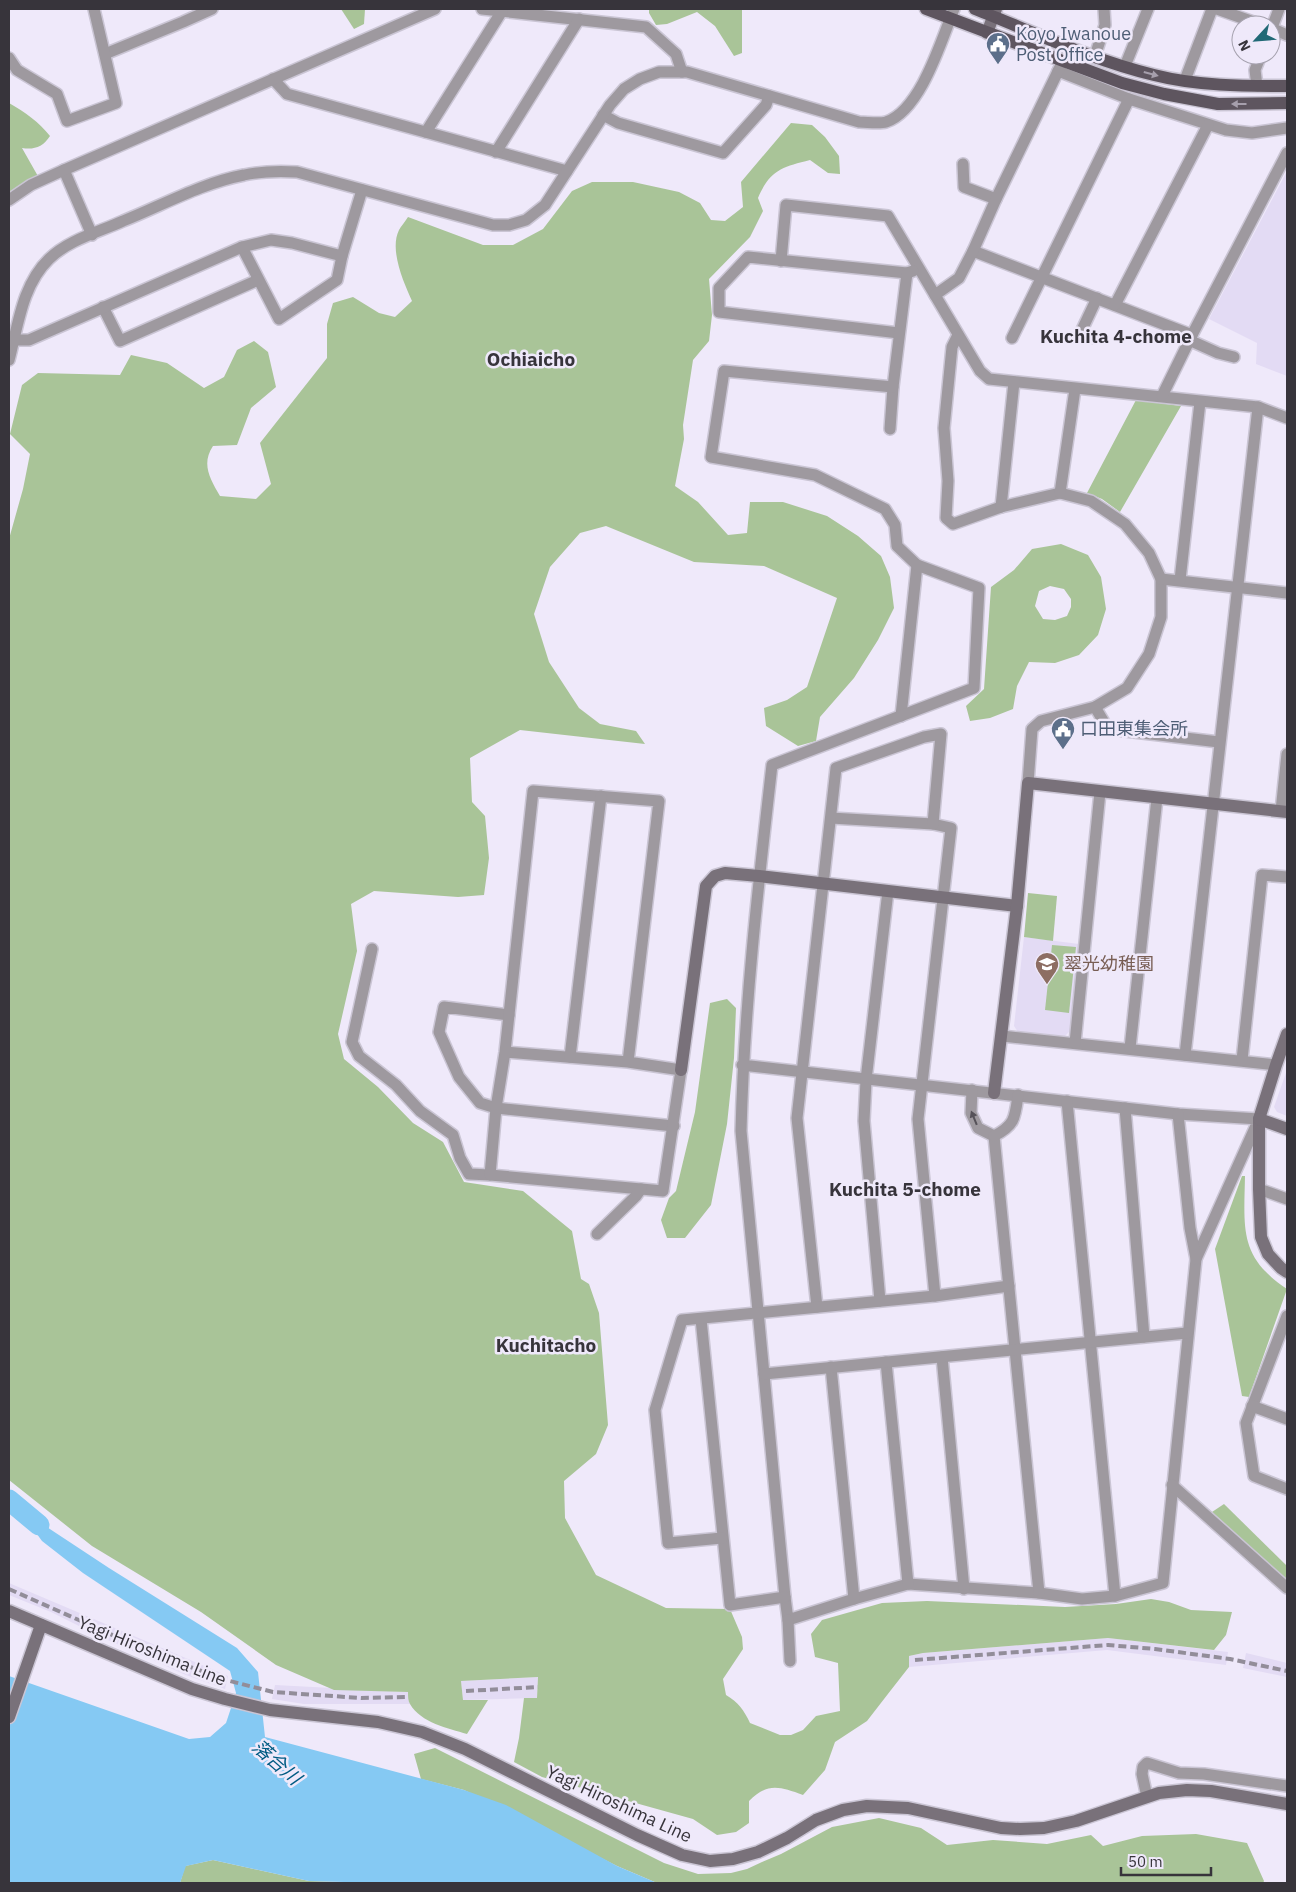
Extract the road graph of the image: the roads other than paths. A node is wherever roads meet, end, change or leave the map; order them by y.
1 (94, 9) edge
2 (212, 9) edge
3 (435, 9) edge
4 (482, 9) edge
5 (926, 9) edge
6 (974, 9) edge
7 (1104, 9) edge
8 (1148, 9) edge
9 (1212, 9) edge
10 (1217, 9) edge
11 (502, 11) junction
12 (994, 12) edge
13 (952, 14) edge
14 (1234, 15) edge
15 (579, 20) junction
16 (987, 33) junction
17 (104, 54) junction
18 (1095, 56) junction
19 (9, 58) edge
20 (1257, 65) edge
21 (1061, 66) junction
22 (1126, 66) junction
23 (682, 72) junction
24 (273, 79) junction
25 (1185, 80) junction
26 (1257, 86) junction
27 (1287, 86) edge
28 (769, 96) junction
29 (1129, 99) junction
30 (1287, 103) edge
31 (603, 115) junction
32 (1208, 125) junction
33 (1287, 128) edge
34 (426, 132) junction
35 (496, 152) junction
36 (1287, 153) edge
37 (963, 164) dead end
38 (64, 170) junction
39 (567, 172) junction
40 (362, 190) junction
41 (996, 198) junction
42 (9, 200) edge
43 (92, 235) junction
44 (242, 246) junction
45 (973, 252) junction
46 (342, 256) junction
47 (781, 261) junction
48 (919, 268) junction
49 (907, 273) junction
50 (1042, 278) junction
51 (258, 280) junction
52 (935, 295) junction
53 (1097, 298) junction
54 (1115, 305) junction
55 (103, 307) junction
56 (899, 333) junction
57 (958, 335) junction
58 (1012, 338) dead end
59 (1094, 338) dead end
60 (1190, 338) junction
61 (14, 340) junction
62 (1234, 357) dead end
63 (9, 360) edge
64 (1014, 382) junction
65 (893, 387) junction
66 (1075, 389) junction
67 (1162, 396) junction
68 (1200, 402) junction
69 (1258, 408) junction
70 (1287, 418) edge
71 (890, 429) dead end
72 (1060, 493) junction
73 (1001, 507) junction
74 (917, 565) junction
75 (1161, 579) junction
76 (1180, 580) junction
77 (1237, 588) junction
78 (1287, 593) edge
79 (1095, 707) junction
80 (901, 716) junction
81 (1219, 742) junction
82 (1287, 754) edge
83 (1028, 783) junction
84 (1100, 792) junction
85 (601, 796) junction
86 (1157, 798) junction
87 (1214, 804) junction
88 (1284, 812) edge
89 (831, 818) junction
90 (933, 824) junction
91 (759, 876) junction
92 (1287, 877) edge
93 (823, 884) junction
94 (888, 891) junction
95 (944, 896) junction
96 (1016, 906) junction
97 (372, 949) dead end
98 (509, 1016) junction
99 (1287, 1034) edge
100 (1002, 1036) junction
101 (1075, 1043) junction
102 (1130, 1048) junction
103 (505, 1052) junction
104 (1185, 1055) junction
105 (570, 1057) junction
106 (1242, 1060) junction
107 (628, 1062) junction
108 (742, 1065) junction
109 (1276, 1065) junction
110 (681, 1070) junction
111 (801, 1071) junction
112 (866, 1080) junction
113 (923, 1085) junction
114 (972, 1090) junction
115 (994, 1093) junction
116 (1018, 1095) junction
117 (1067, 1101) junction
118 (496, 1108) junction
119 (1125, 1108) junction
120 (1178, 1114) junction
121 (1259, 1119) junction
122 (674, 1126) junction
123 (1287, 1130) edge
124 (994, 1136) junction
125 (490, 1174) junction
126 (640, 1189) junction
127 (1259, 1189) junction
128 (1287, 1199) edge
129 (597, 1234) dead end
130 (1196, 1259) junction
131 (1287, 1272) edge
132 (1009, 1286) junction
133 (936, 1296) junction
134 (880, 1301) junction
135 (817, 1307) junction
136 (758, 1314) junction
137 (1287, 1316) edge
138 (701, 1319) junction
139 (1187, 1333) junction
140 (1144, 1337) junction
141 (1090, 1342) junction
142 (1276, 1347) junction
143 (1016, 1350) junction
144 (1287, 1351) edge
145 (942, 1357) junction
146 (886, 1362) junction
147 (831, 1368) junction
148 (764, 1374) junction
149 (1252, 1406) junction
150 (1287, 1419) edge
151 (1172, 1485) junction
152 (1287, 1489) edge
153 (722, 1538) junction
154 (908, 1584) junction
155 (1287, 1588) edge
156 (964, 1589) junction
157 (1039, 1593) junction
158 (1115, 1596) junction
159 (785, 1597) junction
160 (854, 1599) junction
161 (9, 1611) edge
162 (788, 1620) junction
163 (42, 1625) junction
164 (790, 1661) dead end
165 (9, 1717) edge
166 (1287, 1786) edge
167 (1147, 1797) junction
168 (1287, 1804) edge

1 - 17 street
2 - 17 street
3 - 24 street
4 - 11 street
5 - 13 main road
6 - 12 main road
7 - 18 street
8 - 22 street
9 - 25 street
10 - 14 street
11 - 15 street
11 - 34 street
12 - 16 street
12 - 18 main road
13 - 16 main road
13 - 28 street
15 - 23 street
15 - 35 street
16 - 21 main road
17 - 19 street
18 - 22 main road
20 - 26 street
21 - 29 street
30 -> 21 main road
21 - 41 street
22 -> 25 main road
23 - 28 street
23 - 31 street
24 - 34 street
24 - 38 street
25 - 26 main road
26 - 27 main road
28 - 31 street
29 - 32 street
29 - 50 street
31 - 39 street
32 - 33 street
32 - 54 street
34 - 35 street
35 - 39 street
36 - 60 street
37 - 41 street
38 - 42 street
38 - 43 street
39 - 40 street
40 - 43 street
40 - 46 street
41 - 45 street
43 - 61 street
44 - 46 street
44 - 51 street
44 - 55 street
45 - 50 street
45 - 52 street
46 - 51 street
47 - 48 street
47 - 49 street
47 - 56 street
48 - 49 street
48 - 52 street
49 - 56 street
50 - 53 street
50 - 58 street
51 - 55 street
52 - 57 street
53 - 54 street
53 - 59 street
54 - 60 street
55 - 61 street
56 - 65 street
57 - 64 street
57 - 73 street
60 - 62 street
60 - 67 street
61 - 63 street
64 - 66 street
64 - 73 street
65 - 71 street
65 - 74 street
66 - 67 street
66 - 72 street
67 - 68 street
68 - 69 street
68 - 76 street
69 - 70 street
69 - 77 street
72 - 73 street
72 - 75 street
74 - 80 street
74 - 80 street
75 - 76 street
75 - 79 street
76 - 77 street
77 - 78 street
77 - 81 street
79 - 81 street
79 - 83 street
80 - 91 street
81 - 87 street
82 - 88 street
83 - 84 street
83 - 96 street
84 - 86 street
84 - 101 street
85 - 98 street
85 - 105 street
85 - 107 street
86 - 87 street
86 - 102 street
87 - 88 street
87 - 104 street
89 - 90 street
89 - 90 street
89 - 93 street
90 - 95 street
91 - 93 street
91 - 108 street
91 - 110 street
92 - 106 street
93 - 94 street
93 - 111 street
94 - 95 street
94 - 112 street
95 - 96 street
95 - 113 street
96 - 100 street
97 - 125 street
98 - 103 street
98 - 118 street
99 - 109 street
100 - 101 street
100 - 115 street
101 - 102 street
102 - 104 street
103 - 105 street
103 - 118 street
104 - 106 street
105 - 107 street
106 - 109 street
107 - 110 street
108 - 111 street
108 - 136 street
109 - 121 street
110 - 122 street
111 - 112 street
111 - 135 street
112 - 113 street
112 - 134 street
113 - 114 street
113 - 133 street
114 - 115 street
124 -> 114 street
115 - 116 street
116 - 117 street
116 - 124 street
117 - 119 street
117 - 141 street
118 - 122 street
118 - 125 street
119 - 120 street
119 - 140 street
120 - 121 street
120 - 130 street
121 - 123 street
121 - 127 street
121 - 130 street
122 - 126 street
124 - 132 street
125 - 126 street
126 - 129 street
127 - 128 street
127 - 131 street
130 - 139 street
132 - 133 street
132 - 143 street
133 - 134 street
134 - 135 street
135 - 136 street
136 - 138 street
136 - 148 street
137 - 142 street
138 - 153 street
138 - 153 street
139 - 140 street
139 - 151 street
140 - 141 street
141 - 143 street
141 - 158 street
142 - 144 street
142 - 149 street
143 - 145 street
143 - 157 street
145 - 146 street
145 - 156 street
146 - 147 street
146 - 154 street
147 - 148 street
147 - 160 street
148 - 159 street
149 - 150 street
149 - 152 street
151 - 155 street
151 - 158 street
153 - 159 street
154 - 156 street
154 - 160 street
156 - 157 street
157 - 158 street
159 - 162 street
160 - 162 street
161 - 163 street, Yagi Hiroshima Line
162 - 164 street
163 - 165 street
163 - 167 street, Yagi Hiroshima Line
166 - 167 street
167 - 168 street, Yagi Hiroshima Line

